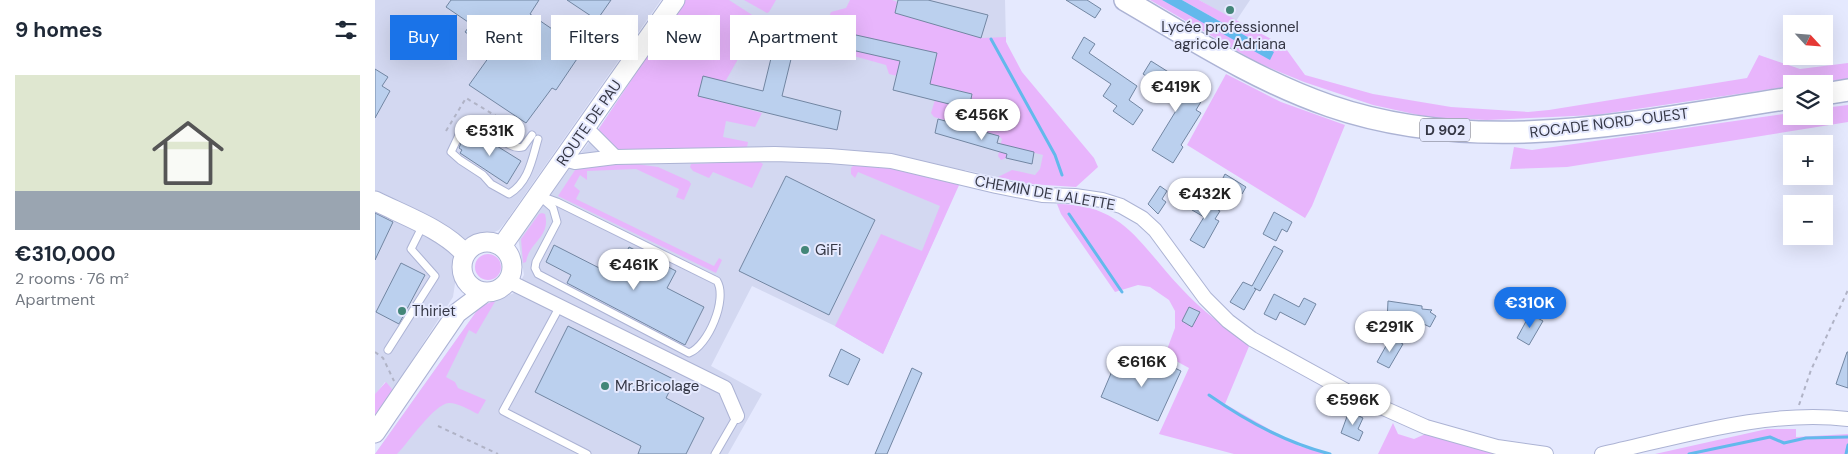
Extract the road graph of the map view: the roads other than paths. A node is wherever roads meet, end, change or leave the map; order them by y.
1 (675, 0) edge
2 (1125, 0) edge
3 (1848, 90) edge
4 (1833, 92) edge
5 (1783, 99) edge
6 (586, 128) junction
7 (503, 140) joint
8 (615, 157) junction
9 (564, 159) junction
10 (537, 195) junction
11 (375, 201) edge
12 (423, 224) junction
13 (502, 246) junction
14 (465, 254) junction
15 (465, 279) junction
16 (509, 281) junction
17 (485, 292) junction
18 (560, 306) junction
19 (457, 313) junction
20 (389, 350) dead end
21 (737, 416) joint
22 (1848, 418) edge
23 (375, 433) edge
24 (587, 454) edge
25 (715, 454) edge
26 (1546, 454) edge
27 (1602, 454) edge

1 - 6 main road, ROUTE DE PAU
2 - 5 main road, ROCADE NORD-OUEST / D 902
3 - 4 main road
6 - 8 street
6 - 9 main road, ROUTE DE PAU
7 - 7 lane
8 - 9 street, CHEMIN DE LALETTE
8 - 26 street, CHEMIN DE LALETTE
9 - 10 main road, ROUTE DE PAU
10 - 10 lane
10 - 13 main road, ROUTE DE PAU
11 - 12 main road
12 - 14 main road
12 - 20 lane
13 - 14 main road
13 - 16 main road
14 - 15 main road
15 - 17 main road
15 - 19 main road
16 - 17 main road
16 - 18 street
17 - 19 main road
18 - 21 street
18 - 24 lane
19 - 23 main road
21 - 25 lane
22 - 27 street

